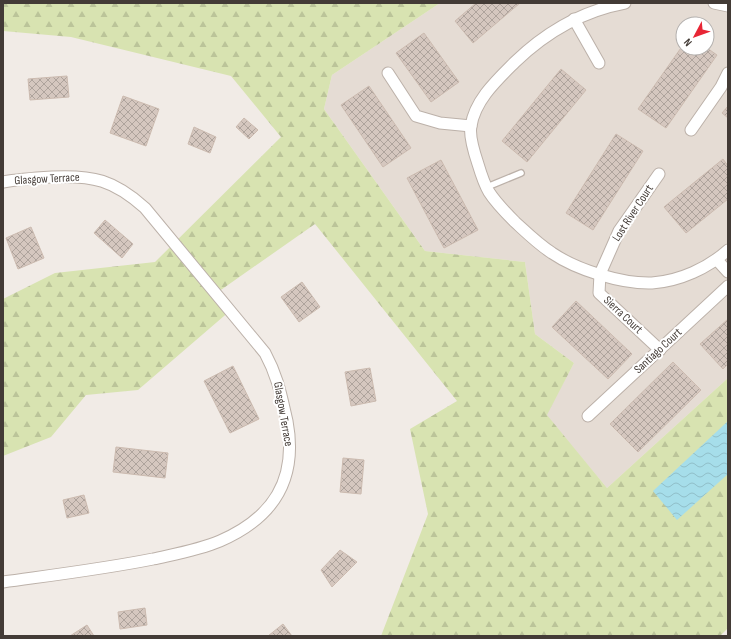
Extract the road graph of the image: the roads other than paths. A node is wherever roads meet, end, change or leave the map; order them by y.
1 (625, 3) edge
2 (714, 3) edge
3 (728, 6) edge
4 (574, 19) junction
5 (599, 63) dead end
6 (388, 73) dead end
7 (728, 73) edge
8 (471, 126) junction
9 (691, 130) dead end
10 (522, 173) dead end
11 (659, 174) dead end
12 (3, 182) edge
13 (487, 188) junction
14 (728, 250) edge
15 (717, 260) junction
16 (728, 272) edge
17 (600, 274) junction
18 (728, 286) edge
19 (660, 350) junction
20 (588, 416) dead end
21 (3, 582) edge

1 - 4 street
2 - 3 street
4 - 5 street
4 - 8 street
6 - 8 street
7 - 9 street
8 - 13 street
10 - 13 lane
11 - 17 street, Lost River Court
12 - 21 street, Glasgow Terrace
13 - 17 street
14 - 15 street
15 - 16 street
15 - 17 street
17 - 19 street, Sierra Court
18 - 19 street, Santiago Court
19 - 20 street, Santiago Court

